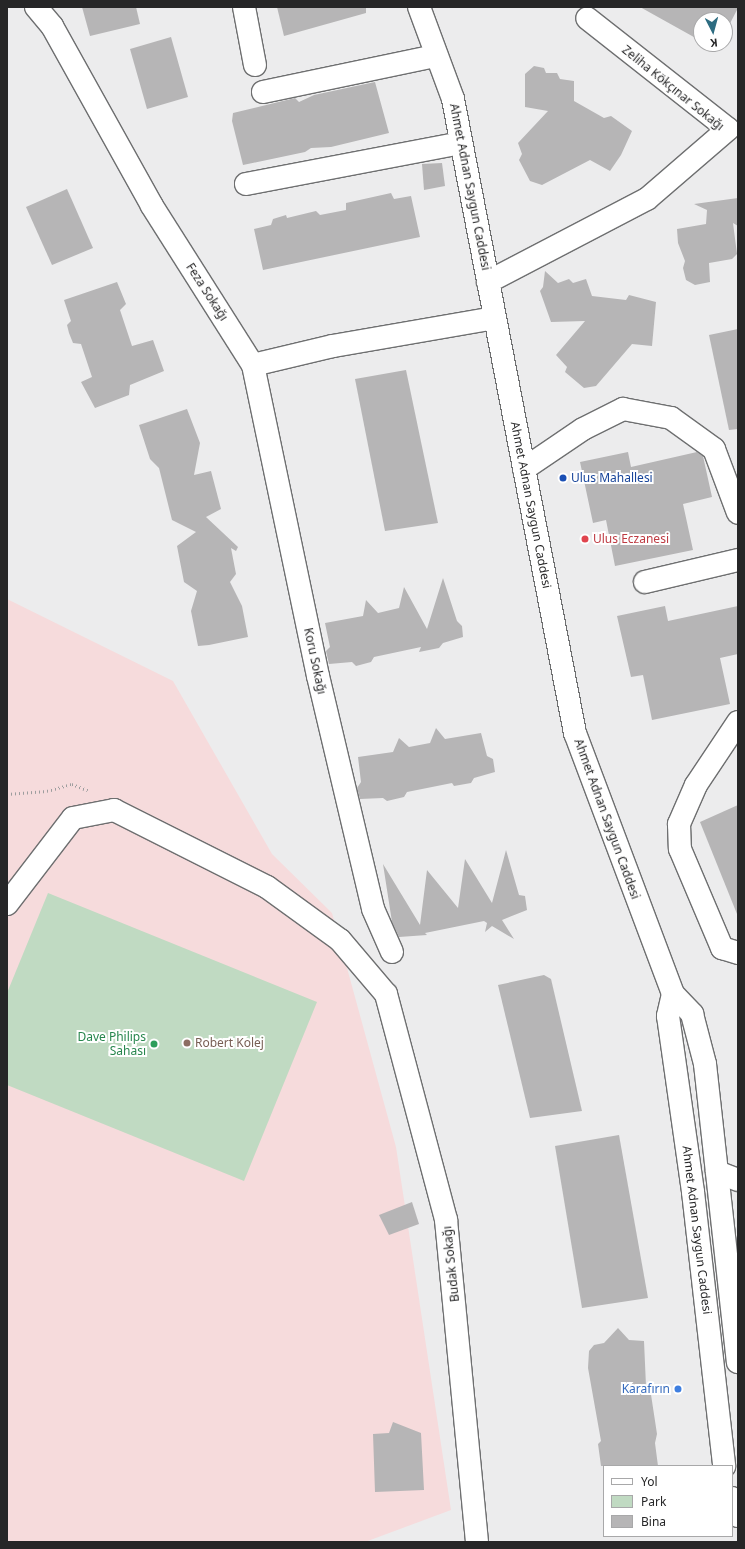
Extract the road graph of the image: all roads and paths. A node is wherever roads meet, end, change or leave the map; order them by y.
1 (36, 7) edge
2 (244, 7) edge
3 (420, 7) edge
4 (587, 18) dead end
5 (436, 56) junction
6 (254, 66) dead end
7 (263, 92) dead end
8 (462, 143) junction
9 (246, 184) dead end
10 (488, 282) junction
11 (495, 318) junction
12 (254, 365) junction
13 (524, 469) junction
14 (738, 513) edge
15 (738, 560) edge
16 (645, 582) dead end
17 (738, 722) edge
18 (7, 904) edge
19 (392, 952) dead end
20 (738, 953) edge
21 (673, 994) junction
22 (717, 1172) junction
23 (738, 1180) edge
24 (734, 1275) edge
25 (707, 1312) junction
26 (737, 1348) edge
27 (724, 1465) edge
28 (733, 1501) edge
29 (738, 1516) edge
30 (477, 1542) edge

1 - 12 street, Feza Sokağı
2 - 6 street
3 - 5 street, Ahmet Adnan Saygun Caddesi
4 - 10 street, Zeliha Kökçınar Sokağı
5 - 7 street
5 - 8 street, Ahmet Adnan Saygun Caddesi
8 - 9 street
8 - 10 street, Ahmet Adnan Saygun Caddesi
10 - 11 street, Ahmet Adnan Saygun Caddesi
11 - 12 street
11 - 13 street, Ahmet Adnan Saygun Caddesi
12 - 19 street, Koru Sokağı
13 - 14 street
13 - 21 street, Ahmet Adnan Saygun Caddesi
15 - 16 street
17 - 20 street
18 - 30 street, Budak Sokağı
21 - 22 street, Ahmet Adnan Saygun Caddesi
21 - 25 street, Ahmet Adnan Saygun Caddesi
22 - 23 street
22 - 24 street, Ahmet Adnan Saygun Caddesi
24 - 25 street
24 - 26 street, Ahmet Adnan Saygun Caddesi
25 - 26 street
25 - 27 street, Ahmet Adnan Saygun Caddesi
28 - 29 street

